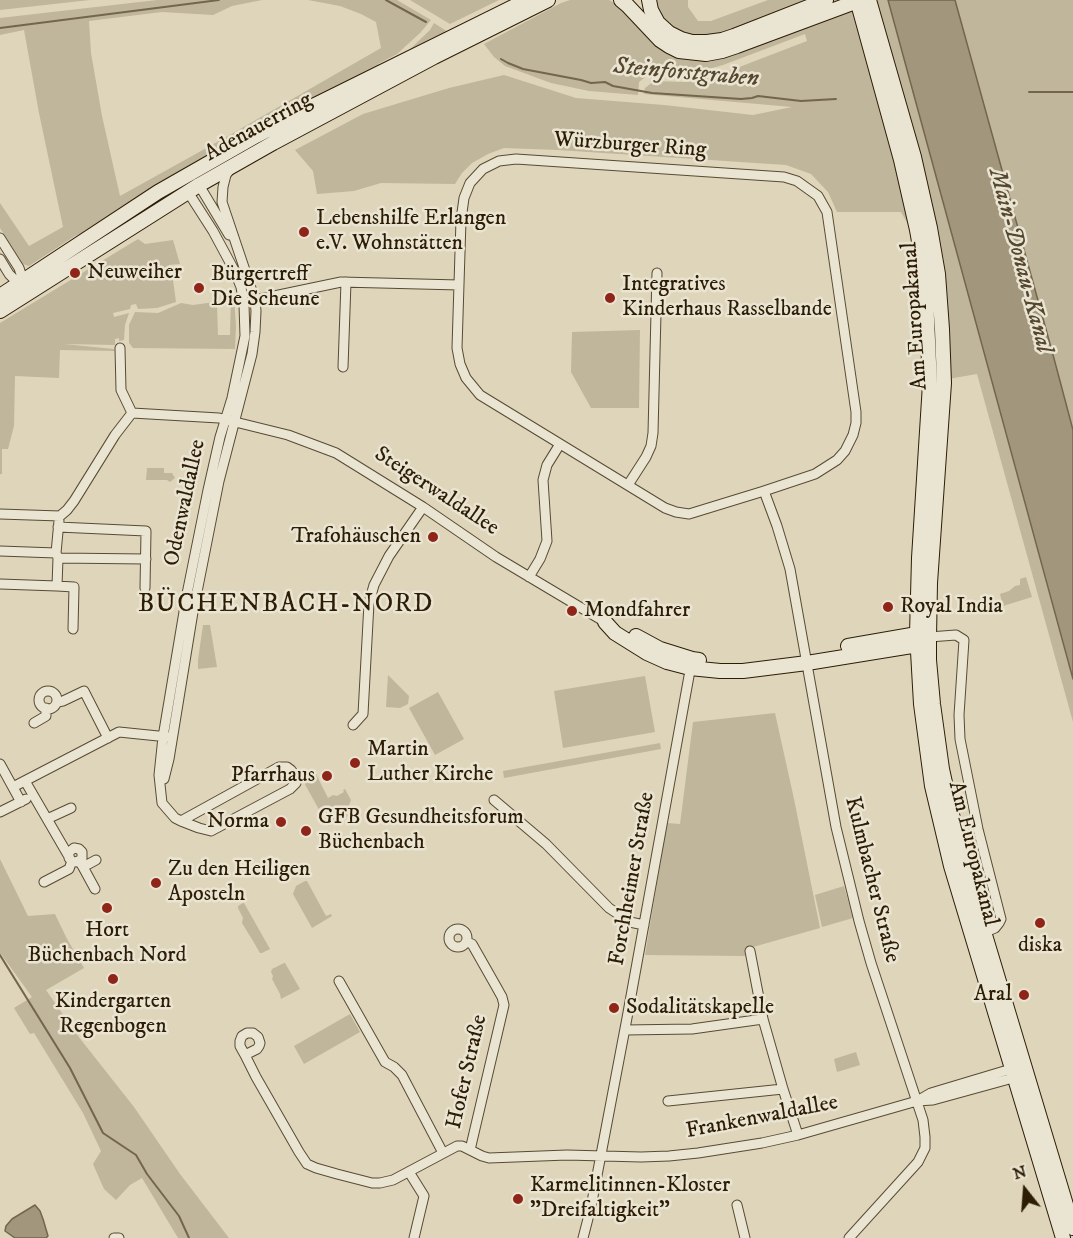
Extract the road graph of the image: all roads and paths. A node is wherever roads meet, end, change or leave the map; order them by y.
1 (527, 0) edge
2 (548, 0) edge
3 (621, 0) edge
4 (649, 0) edge
5 (824, 0) edge
6 (861, 0) edge
7 (478, 30) junction
8 (453, 43) junction
9 (233, 166) junction
10 (186, 176) junction
11 (194, 189) junction
12 (0, 238) edge
13 (239, 253) junction
14 (0, 259) edge
15 (657, 273) dead end
16 (345, 282) junction
17 (459, 285) junction
18 (24, 289) junction
19 (0, 296) edge
20 (255, 300) junction
21 (0, 311) edge
22 (120, 348) dead end
23 (343, 367) dead end
24 (132, 413) junction
25 (229, 421) junction
26 (560, 444) junction
27 (628, 485) junction
28 (764, 491) junction
29 (423, 507) junction
30 (0, 514) edge
31 (60, 516) junction
32 (58, 527) junction
33 (0, 551) edge
34 (57, 556) junction
35 (146, 559) junction
36 (529, 577) junction
37 (0, 584) edge
38 (57, 586) junction
39 (146, 588) dead end
40 (605, 622) joint
41 (73, 629) dead end
42 (921, 639) junction
43 (806, 658) junction
44 (691, 664) junction
45 (57, 702) junction
46 (46, 708) junction
47 (34, 723) dead end
48 (353, 725) dead end
49 (167, 737) junction
50 (108, 738) junction
51 (0, 764) edge
52 (25, 780) junction
53 (13, 787) junction
54 (34, 795) junction
55 (494, 800) dead end
56 (21, 802) junction
57 (71, 808) dead end
58 (0, 812) edge
59 (47, 819) junction
60 (181, 821) junction
61 (96, 860) dead end
62 (76, 861) junction
63 (44, 882) dead end
64 (94, 889) dead end
65 (644, 925) junction
66 (983, 933) junction
67 (467, 942) dead end
68 (750, 951) dead end
69 (339, 981) dead end
70 (763, 1019) junction
71 (625, 1030) junction
72 (245, 1055) dead end
73 (1016, 1072) junction
74 (783, 1089) junction
75 (668, 1101) dead end
76 (917, 1101) junction
77 (798, 1135) junction
78 (470, 1150) junction
79 (443, 1153) junction
80 (600, 1156) junction
81 (409, 1172) junction
82 (737, 1204) dead end
83 (1073, 1227) edge
84 (114, 1238) edge
85 (119, 1238) edge
86 (414, 1238) edge
87 (583, 1238) edge
88 (745, 1238) edge
89 (850, 1238) edge
90 (1063, 1238) edge

1 - 7 main road, Adenauerring
2 - 7 main road, Adenauerring
3 - 6 main road
4 - 5 main road
6 - 42 main road, Am Europakanal
7 - 8 main road, Adenauerring
8 - 9 main road, Adenauerring
8 - 10 main road, Adenauerring
9 - 11 main road, Adenauerring
9 - 13 street, Odenwaldallee
10 - 11 main road
10 - 18 main road, Adenauerring
11 - 13 street, Odenwaldallee
11 - 18 main road, Adenauerring
11 - 25 street, Odenwaldallee
12 - 18 street
13 - 20 street, Odenwaldallee
14 - 18 street
15 - 27 street
16 - 17 street
16 - 20 street
16 - 23 street
17 - 26 street, Würzburger Ring
17 - 28 street, Würzburger Ring
18 - 19 main road, Adenauerring
18 - 21 main road, Adenauerring
20 - 25 street, Odenwaldallee
22 - 24 street
24 - 25 street, Steigerwaldallee
24 - 31 street
25 - 29 street, Steigerwaldallee
25 - 49 street, Odenwaldallee
26 - 27 street, Würzburger Ring
26 - 36 street
27 - 28 street, Würzburger Ring
28 - 43 street, Kulmbacher Straße
29 - 36 street, Steigerwaldallee
29 - 48 street
30 - 31 street
31 - 32 street
32 - 34 street
32 - 35 street
33 - 34 street
34 - 35 street
34 - 38 street
35 - 39 street
36 - 40 street, Steigerwaldallee
37 - 38 street
38 - 41 street
40 - 44 main road, Steigerwaldallee
42 - 43 main road, Steigerwaldallee
42 - 66 main road, Am Europakanal
42 - 66 street, Am Europakanal
42 - 73 main road, Am Europakanal
43 - 44 main road, Steigerwaldallee
43 - 76 street, Kulmbacher Straße
44 - 65 street, Forchheimer Straße
45 - 46 street
45 - 46 street
45 - 50 street
46 - 47 street
49 - 50 street
49 - 60 street, Odenwaldallee
50 - 52 street
51 - 53 street
52 - 53 street
52 - 54 street
53 - 56 street
54 - 56 street
54 - 59 street
55 - 65 street
56 - 58 street
57 - 59 street
59 - 62 street
60 - 60 street, Odenwaldallee
61 - 62 street
62 - 63 street
62 - 64 street
65 - 71 street, Forchheimer Straße
66 - 73 main road, Am Europakanal
67 - 78 street, Hofer Straße
68 - 70 street
69 - 79 street
70 - 71 street
70 - 74 street
71 - 80 street, Forchheimer Straße
72 - 81 street
73 - 76 street, Frankenwaldallee
73 - 83 main road, Am Europakanal
73 - 90 main road, Am Europakanal
74 - 75 street
74 - 77 street
76 - 77 street, Frankenwaldallee
76 - 89 street, Kulmbacher Straße
77 - 80 street, Frankenwaldallee
78 - 79 street
78 - 80 street, Frankenwaldallee
79 - 81 street
80 - 87 street, Forchheimer Straße
81 - 86 street
82 - 88 street
84 - 85 street

